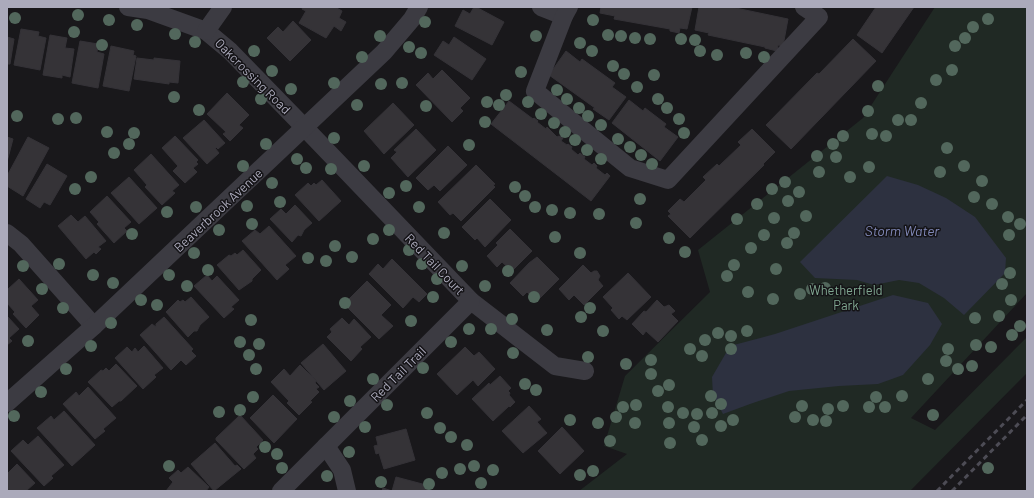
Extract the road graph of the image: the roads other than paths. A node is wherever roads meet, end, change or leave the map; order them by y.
1 (128, 7) edge
2 (223, 7) edge
3 (419, 7) edge
4 (541, 7) edge
5 (817, 10) edge
6 (566, 11) edge
7 (206, 31) junction
8 (305, 128) junction
9 (7, 233) edge
10 (470, 301) junction
11 (94, 326) junction
12 (584, 371) dead end
13 (7, 403) edge
14 (326, 446) junction
15 (281, 491) edge
16 (347, 491) edge

1 - 7 street, Oakcrossing Road
2 - 7 street
3 - 8 street, Beaverbrook Avenue
4 - 6 street
5 - 6 street
7 - 8 street, Oakcrossing Road
8 - 10 street, Red Tail Court
8 - 11 street, Beaverbrook Avenue
9 - 11 street
10 - 12 street, Red Tail Court
10 - 14 street, Red Tail Trail
11 - 13 street, Beaverbrook Avenue
14 - 15 street, Red Tail Trail
14 - 16 street

